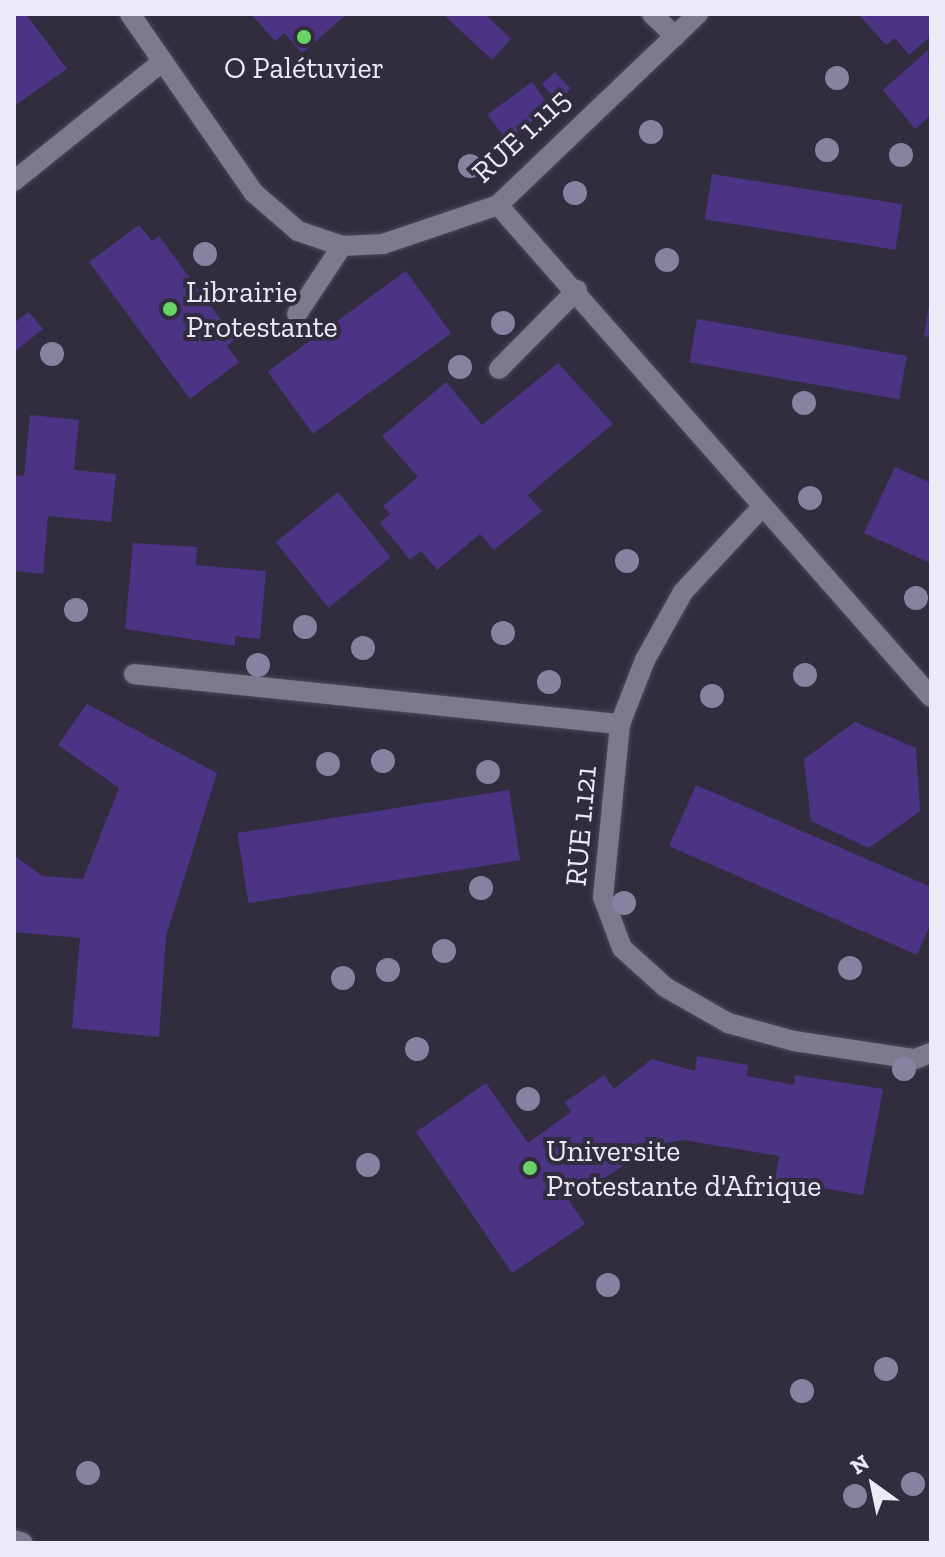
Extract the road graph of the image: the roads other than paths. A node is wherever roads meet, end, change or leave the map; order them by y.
1 (130, 14) edge
2 (652, 14) edge
3 (698, 14) edge
4 (675, 36) junction
5 (163, 61) junction
6 (14, 181) edge
7 (498, 205) junction
8 (342, 246) junction
9 (577, 290) junction
10 (297, 314) dead end
11 (499, 369) dead end
12 (761, 508) junction
13 (134, 674) dead end
14 (931, 697) edge
15 (620, 724) junction
16 (931, 1053) edge
17 (14, 1540) edge
18 (23, 1543) edge

1 - 5 street, RUE 1.115
2 - 4 street
3 - 4 street, RUE 1.115
4 - 7 street, RUE 1.115
5 - 6 street
5 - 8 street, RUE 1.115
7 - 8 street, RUE 1.115
7 - 9 street
8 - 10 street
9 - 11 street
9 - 12 street
12 - 14 street
12 - 15 street, RUE 1.121
13 - 15 street
15 - 16 street, RUE 1.121
17 - 18 street

